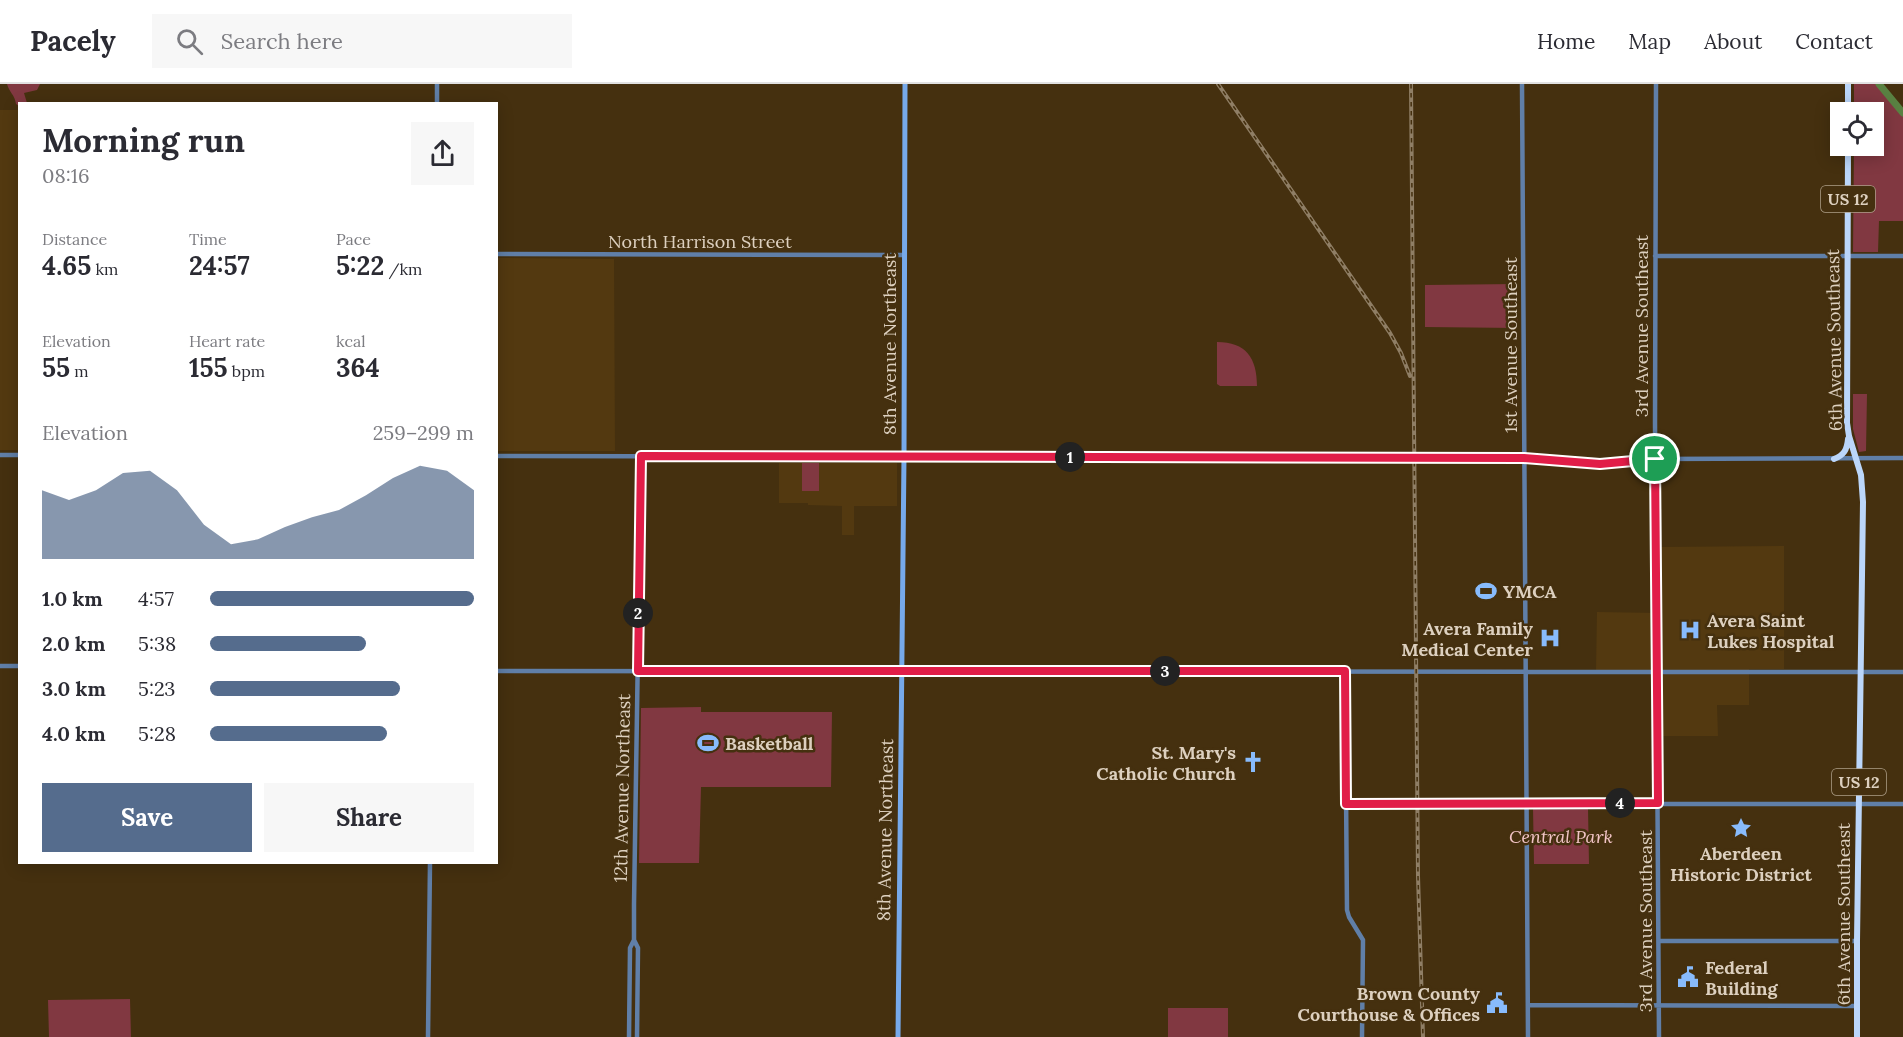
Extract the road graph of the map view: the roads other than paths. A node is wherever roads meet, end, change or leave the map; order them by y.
1 (437, 84) edge
2 (905, 84) edge
3 (1522, 84) edge
4 (1656, 84) edge
5 (1848, 84) edge
6 (437, 102) edge
7 (1848, 102) edge
8 (1848, 156) edge
9 (498, 254) edge
10 (904, 255) junction
11 (1655, 256) junction
12 (1848, 256) junction
13 (1903, 256) edge
14 (1849, 435) junction
15 (0, 455) edge
16 (18, 455) edge
17 (498, 456) edge
18 (641, 456) junction
19 (904, 457) junction
20 (1524, 458) junction
21 (1655, 459) junction
22 (1673, 459) junction
23 (1834, 459) junction
24 (1857, 459) junction
25 (1903, 459) edge
26 (1633, 461) junction
27 (1655, 480) junction
28 (0, 666) edge
29 (18, 666) edge
30 (498, 671) edge
31 (638, 671) junction
32 (902, 671) junction
33 (1345, 671) junction
34 (1526, 671) junction
35 (1657, 672) junction
36 (1861, 672) junction
37 (1903, 672) edge
38 (1527, 803) junction
39 (1658, 803) junction
40 (1346, 804) junction
41 (1859, 804) junction
42 (1903, 804) edge
43 (430, 864) edge
44 (634, 940) junction
45 (1659, 941) junction
46 (1857, 941) junction
47 (1528, 1005) junction
48 (1659, 1005) junction
49 (1857, 1006) junction
50 (428, 1037) edge
51 (629, 1037) edge
52 (637, 1037) edge
53 (898, 1037) edge
54 (1362, 1037) edge
55 (1528, 1037) edge
56 (1659, 1037) edge
57 (1857, 1037) edge

1 - 6 street
2 - 10 main road, 8th Avenue Northeast
3 - 20 street, 1st Avenue Southeast
4 - 11 street, 3rd Avenue Southeast
5 - 7 highway
8 - 12 highway, 6th Avenue Southeast / US 12
9 - 10 street, North Harrison Street
10 - 19 main road, 8th Avenue Northeast
11 - 12 street
11 - 21 street, 3rd Avenue Southeast
12 - 13 street
12 - 14 highway, 6th Avenue Southeast / US 12
14 - 23 highway
14 - 24 highway, 6th Avenue Southeast / US 12
15 - 16 street
17 - 18 street
18 - 19 street
18 - 31 street, 12th Avenue Northeast
19 - 20 street
19 - 32 main road, 8th Avenue Northeast
20 - 26 street
20 - 34 street, 1st Avenue Southeast
21 - 22 street
21 - 26 street
21 - 27 street, 3rd Avenue Southeast
22 - 23 street
22 - 27 street
23 - 24 street
24 - 25 street
24 - 36 highway, 6th Avenue Southeast / US 12
26 - 27 street
27 - 35 street, 3rd Avenue Southeast
28 - 29 street
30 - 31 street
31 - 32 street
31 - 44 street, 12th Avenue Northeast
32 - 33 street
32 - 53 main road, 8th Avenue Northeast
33 - 34 street
33 - 40 street
34 - 35 street
34 - 38 street, 1st Avenue Southeast
35 - 36 street
35 - 39 street, 3rd Avenue Southeast
36 - 37 street
36 - 41 highway, 6th Avenue Southeast / US 12
38 - 39 street
38 - 40 street
38 - 47 street, 1st Avenue Southeast
39 - 41 street
39 - 45 street, 3rd Avenue Southeast
40 - 54 street
41 - 42 street
41 - 46 highway, 6th Avenue Southeast / US 12
43 - 50 street
44 - 51 street, 12th Avenue Northeast
44 - 52 street, 12th Avenue Northeast
45 - 46 street
45 - 48 street, 3rd Avenue Southeast
46 - 49 highway, 6th Avenue Southeast / US 12
47 - 48 street
47 - 55 street, 1st Avenue Southeast
48 - 49 street
48 - 56 street, 3rd Avenue Southeast
49 - 57 highway, 6th Avenue Southeast / US 12

